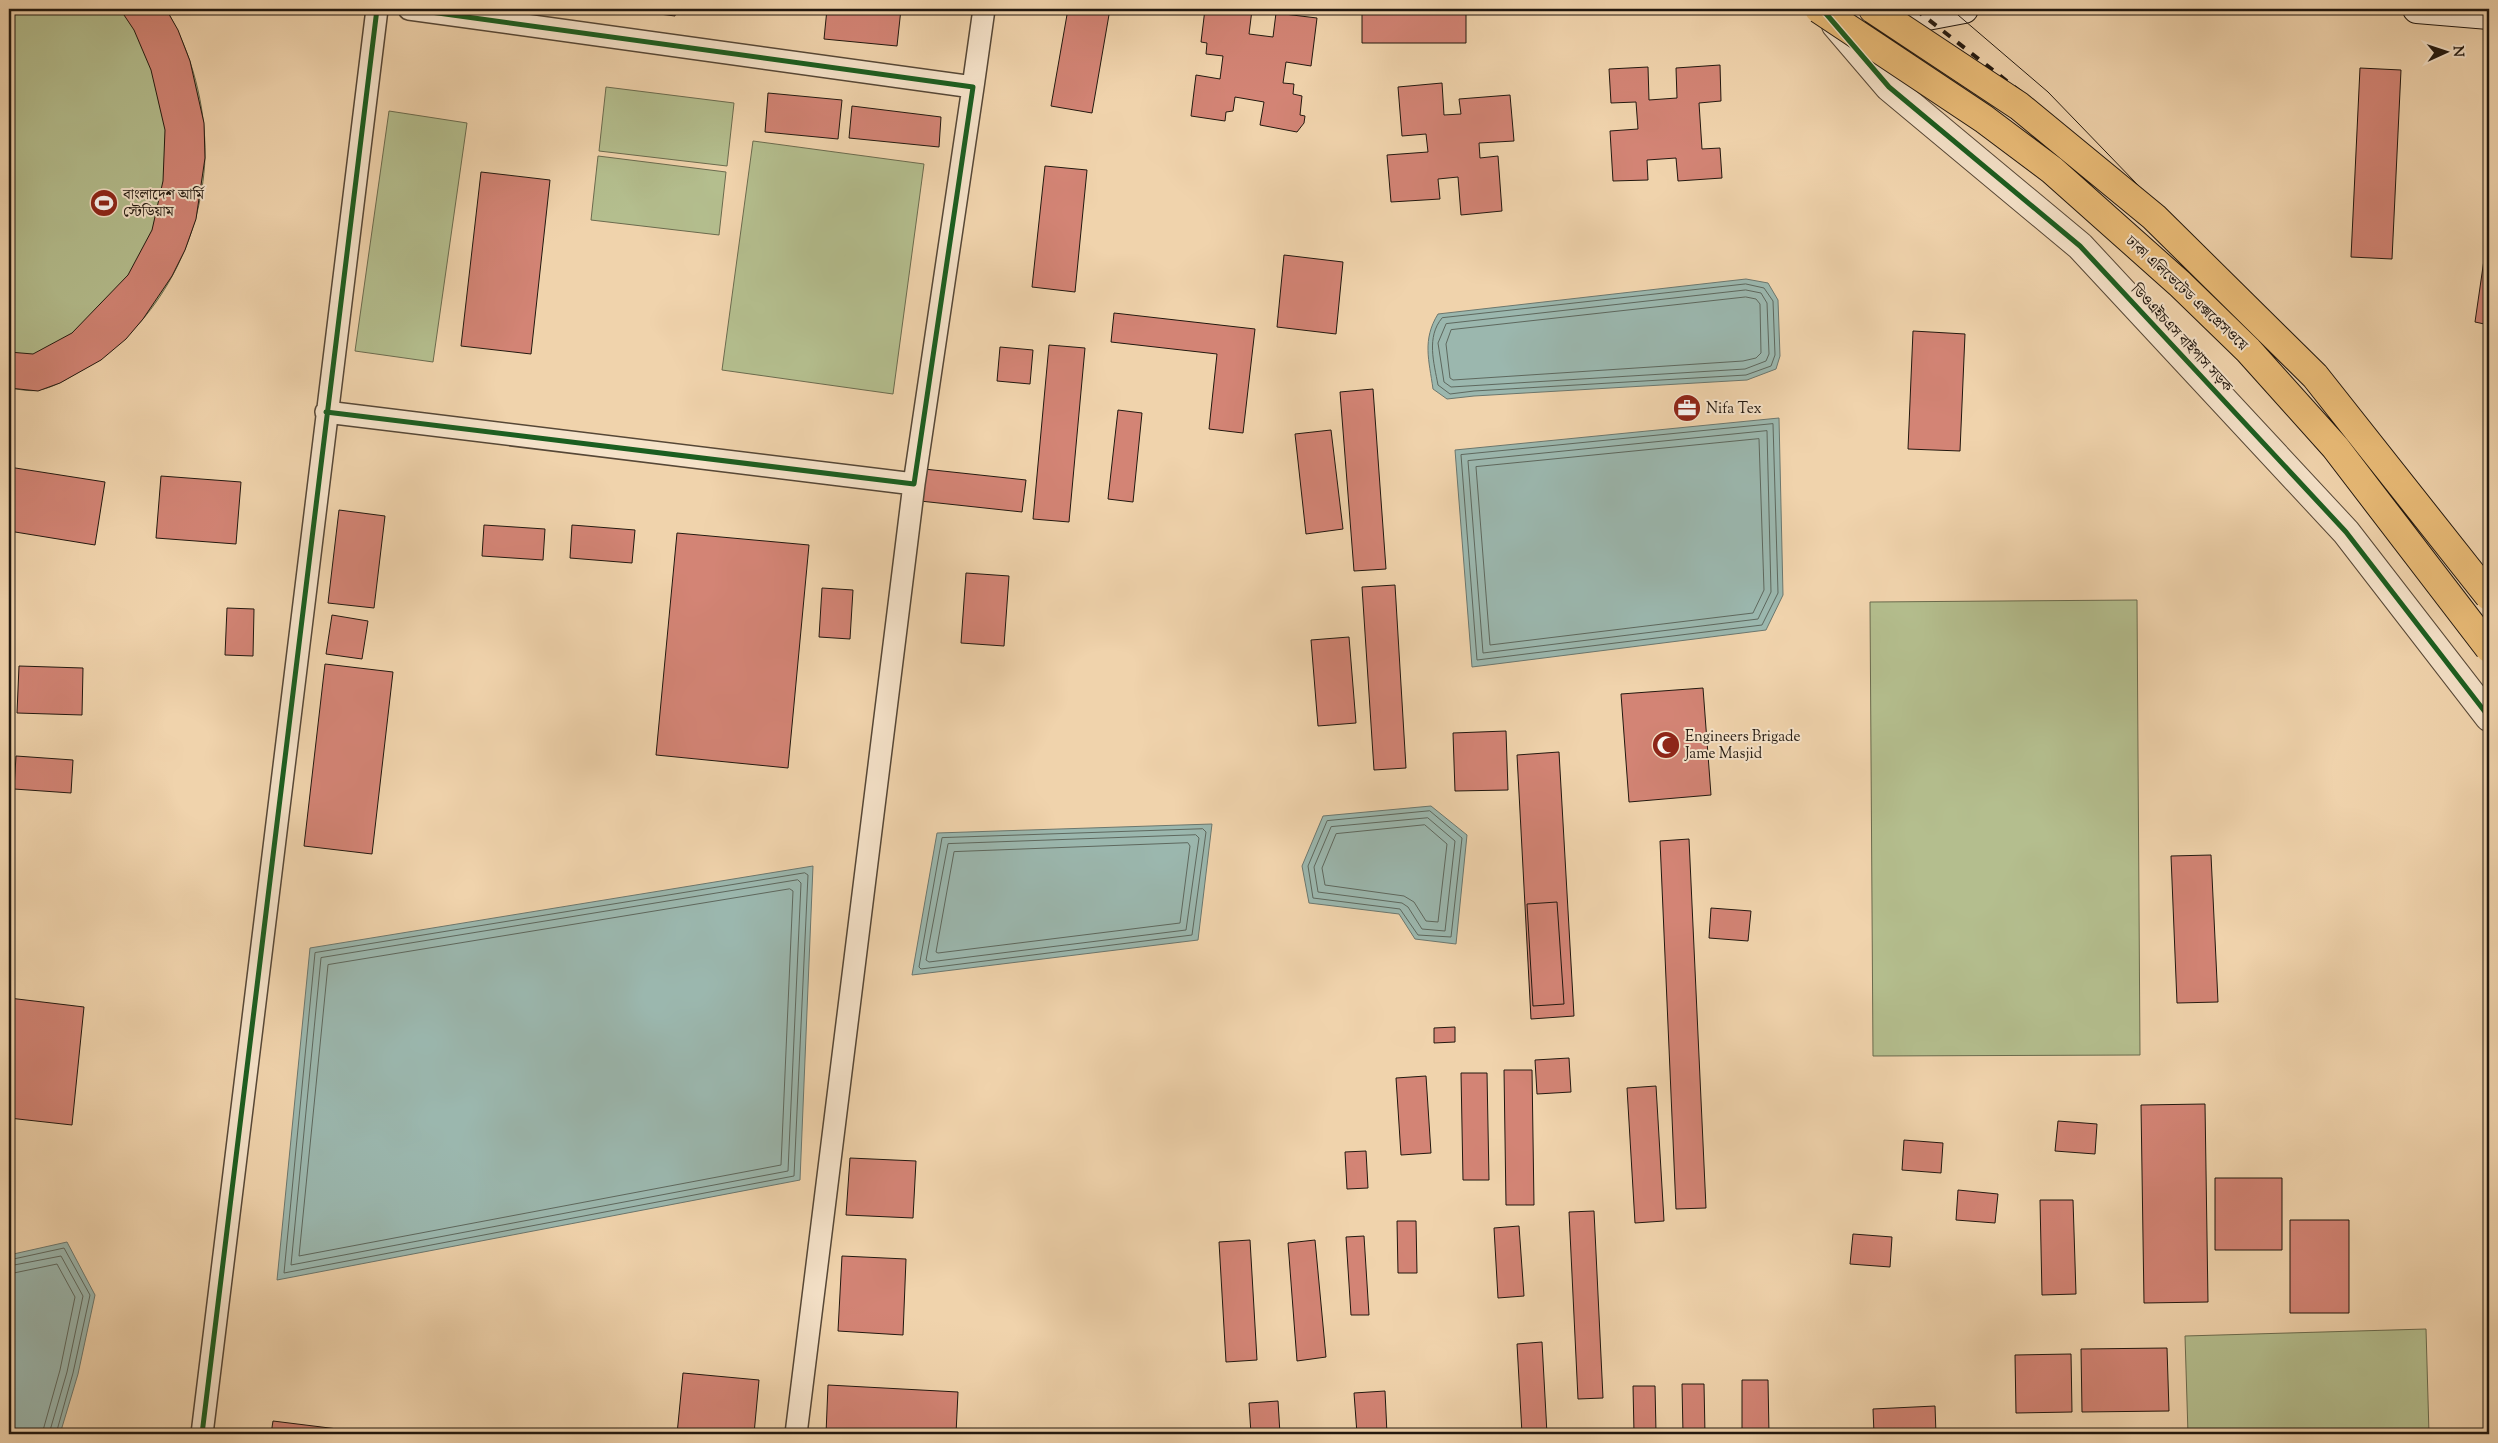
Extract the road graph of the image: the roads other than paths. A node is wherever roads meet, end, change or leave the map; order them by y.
1 (377, 9) edge
2 (409, 9) edge
3 (984, 9) edge
4 (1820, 9) edge
5 (1873, 9) edge
6 (1964, 9) edge
7 (2417, 9) edge
8 (2489, 16) edge
9 (973, 87) junction
10 (326, 412) junction
11 (914, 484) junction
12 (2489, 596) edge
13 (2489, 648) edge
14 (2489, 718) edge
15 (202, 1434) edge
16 (796, 1434) edge

1 - 10 street
2 - 9 street
3 - 9 street
4 - 13 highway, ঢাকা এলিভেটেড এক্সপ্রেসওয়ে, bridge
4 - 14 street, ডিওএইচএস বাইপাস সড়ক
5 - 6 street
5 - 12 highway, ঢাকা এলিভেটেড এক্সপ্রেসওয়ে, bridge
7 - 8 street
9 - 11 street
10 - 11 street
10 - 15 street
11 - 16 street

